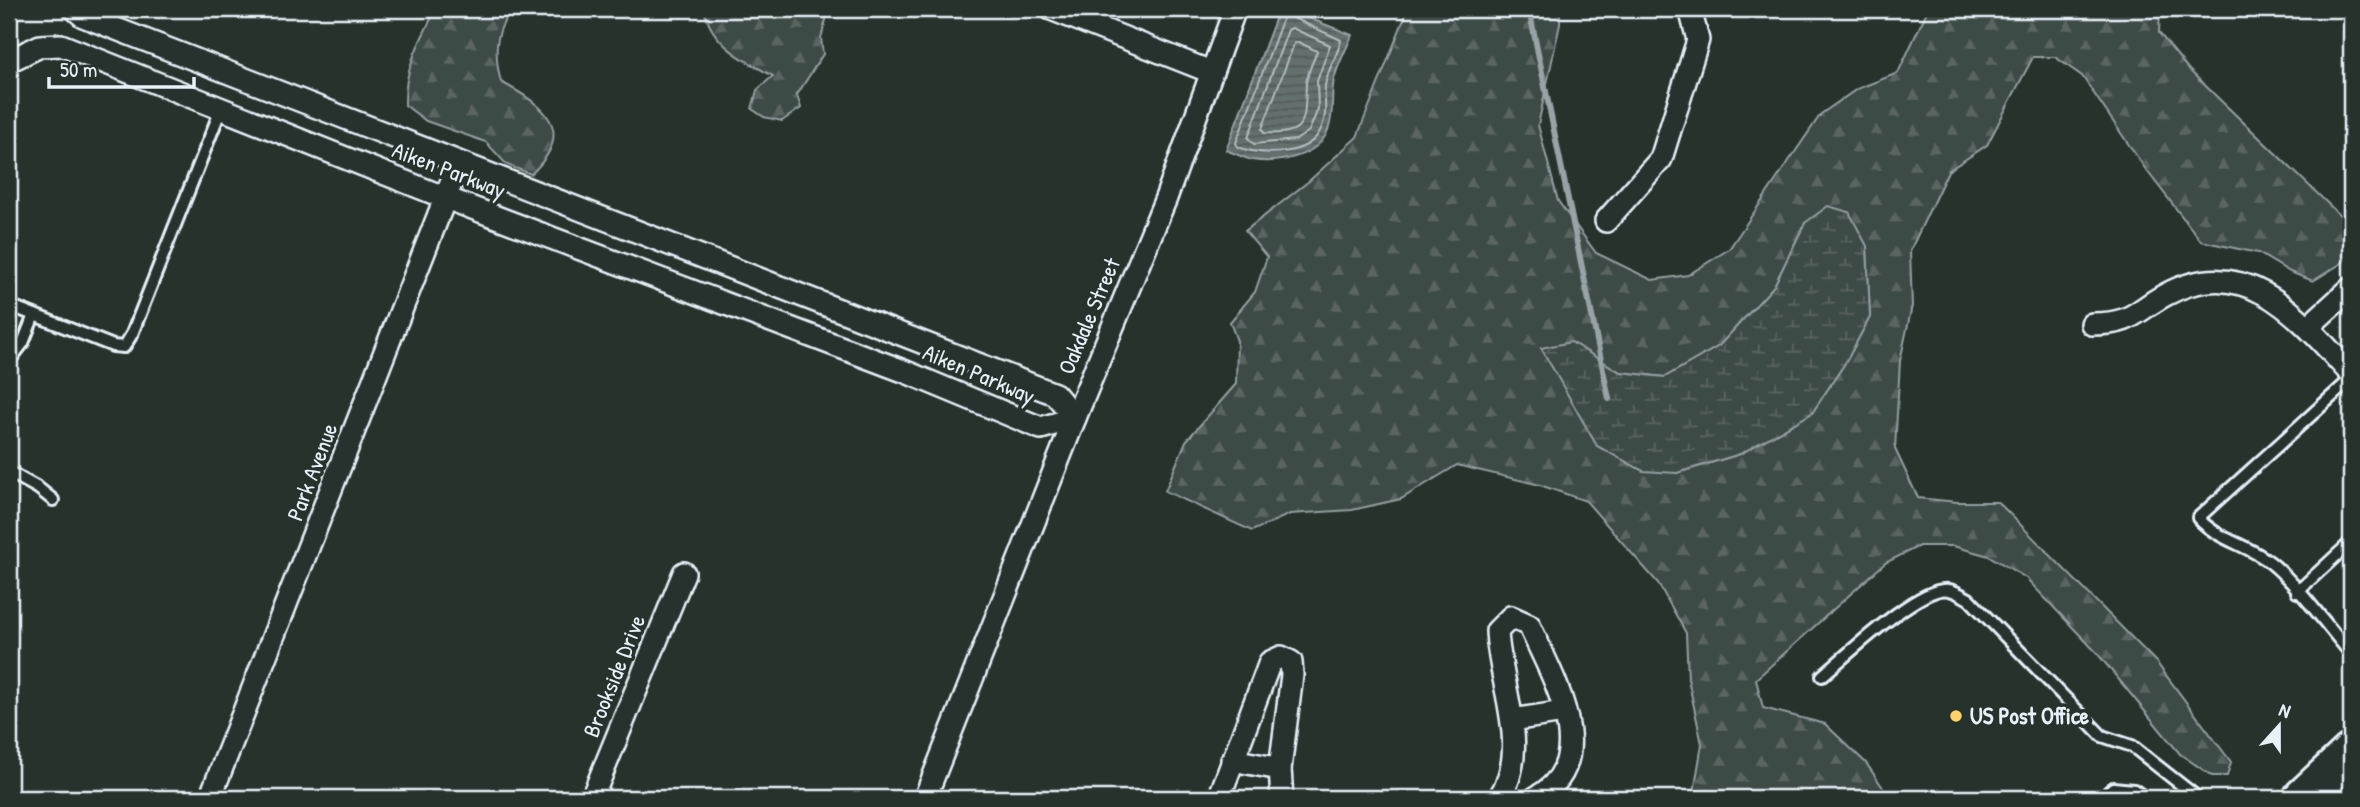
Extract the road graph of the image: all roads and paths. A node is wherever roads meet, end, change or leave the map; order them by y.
1 (1051, 9) edge
2 (1235, 9) edge
3 (1690, 9) edge
4 (79, 12) edge
5 (70, 48) junction
6 (9, 61) edge
7 (1211, 72) junction
8 (221, 109) junction
9 (459, 163) junction
10 (446, 198) junction
11 (1606, 221) dead end
12 (2351, 288) edge
13 (9, 305) edge
14 (34, 315) junction
15 (2092, 324) dead end
16 (2308, 327) junction
17 (9, 361) edge
18 (2351, 377) edge
19 (1074, 418) junction
20 (9, 472) edge
21 (53, 500) dead end
22 (2351, 542) edge
23 (684, 573) dead end
24 (2297, 593) junction
25 (2351, 654) edge
26 (1822, 676) dead end
27 (1564, 712) junction
28 (1512, 720) junction
29 (1232, 760) junction
30 (2347, 765) edge
31 (1280, 769) junction
32 (210, 798) edge
33 (592, 798) edge
34 (925, 798) edge
35 (1219, 798) edge
36 (1282, 798) edge
37 (1499, 798) edge
38 (1535, 798) edge
39 (2102, 798) edge
40 (2146, 798) edge
41 (2198, 798) edge
42 (2303, 798) edge

1 - 7 street
2 - 7 street, Oakdale Street
3 - 11 street
4 - 5 street
4 - 9 street, Aiken Parkway
5 - 6 street, Aiken Parkway
5 - 8 street, Aiken Parkway
7 - 19 street, Oakdale Street
8 - 10 street, Aiken Parkway
8 - 14 lane
9 - 10 street, Park Avenue
9 - 19 street, Aiken Parkway
10 - 19 street, Aiken Parkway
10 - 32 street, Park Avenue
12 - 16 street
13 - 14 lane
14 - 17 lane
15 - 16 street
16 - 18 street
18 - 24 lane
19 - 34 street, Oakdale Street
20 - 21 lane
22 - 24 lane
23 - 33 street, Brookside Drive
24 - 25 lane
26 - 41 lane
27 - 28 street
27 - 28 street
27 - 38 street
28 - 37 street
29 - 31 street
29 - 31 street
29 - 35 street
30 - 42 highway
31 - 36 street
39 - 40 lane

